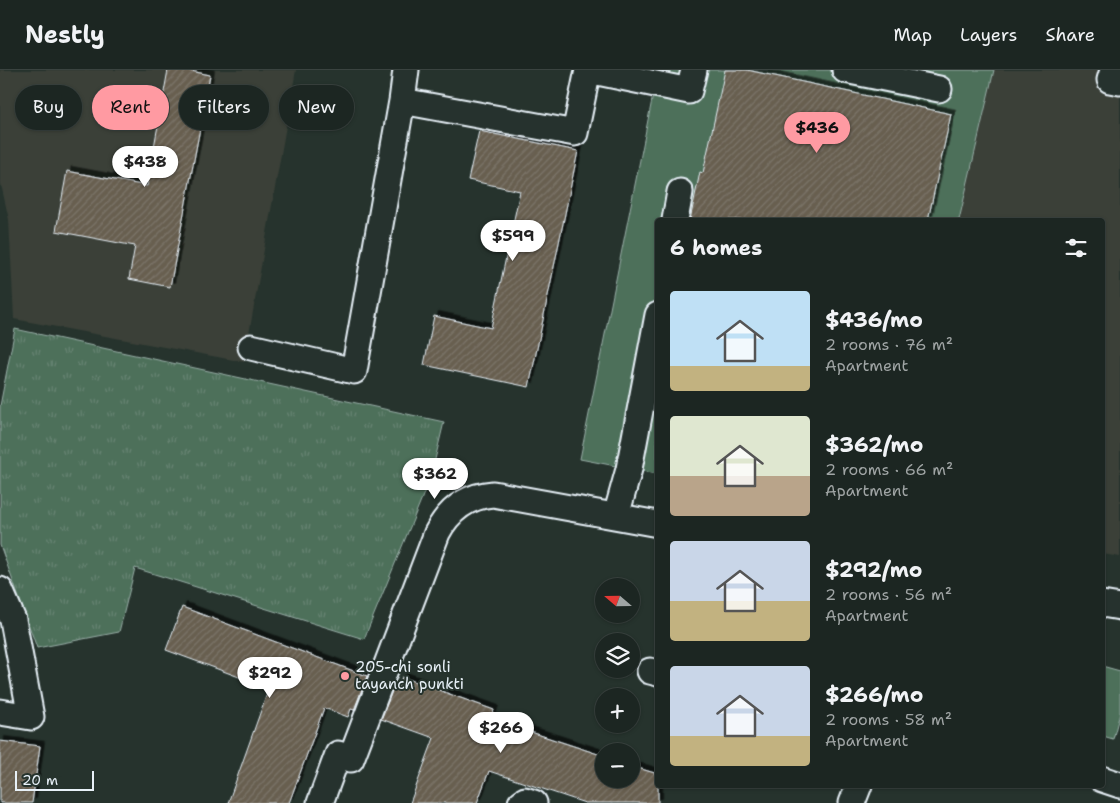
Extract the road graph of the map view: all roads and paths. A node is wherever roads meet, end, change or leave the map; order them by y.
1 (406, 70) edge
2 (588, 70) edge
3 (694, 70) edge
4 (845, 70) edge
5 (1113, 70) edge
6 (1120, 82) edge
7 (939, 89) dead end
8 (402, 101) junction
9 (680, 192) dead end
10 (675, 218) edge
11 (655, 346) edge
12 (251, 347) dead end
13 (651, 388) edge
14 (616, 516) junction
15 (655, 523) edge
16 (0, 590) edge
17 (1105, 604) edge
18 (1120, 607) edge
19 (0, 712) edge
20 (1105, 780) edge
21 (1120, 785) edge
22 (858, 788) edge
23 (320, 803) edge
24 (521, 803) edge
25 (534, 803) edge
26 (852, 803) edge

1 - 8 street
2 - 3 street
2 - 8 street
4 - 7 street
5 - 6 street
8 - 12 street
9 - 10 street
11 - 13 street
13 - 14 street
14 - 15 street
14 - 23 street
16 - 19 street
17 - 18 street
20 - 21 street
22 - 26 street
24 - 25 street

